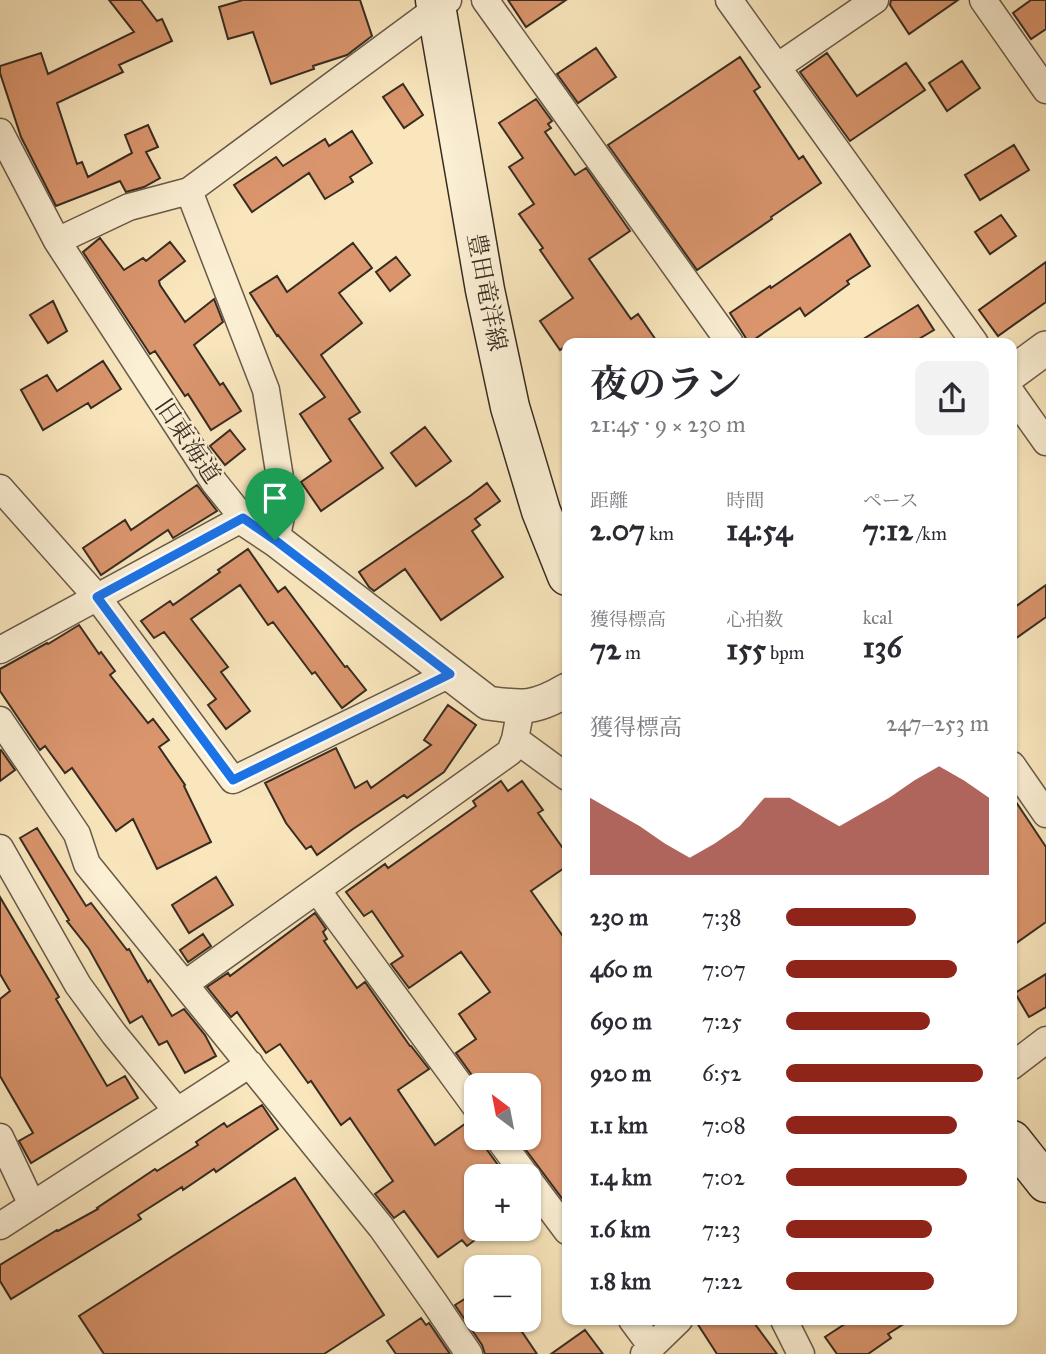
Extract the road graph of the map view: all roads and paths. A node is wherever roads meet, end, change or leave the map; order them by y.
1 (485, 0) edge
2 (729, 0) edge
3 (875, 0) edge
4 (983, 0) edge
5 (440, 3) edge
6 (777, 67) junction
7 (1046, 90) edge
8 (0, 132) edge
9 (189, 191) junction
10 (57, 241) junction
11 (726, 338) edge
12 (971, 338) edge
13 (1046, 348) edge
14 (1017, 369) edge
15 (1017, 401) edge
16 (1046, 442) edge
17 (0, 488) edge
18 (243, 518) junction
19 (275, 540) junction
20 (562, 564) edge
21 (97, 597) junction
22 (0, 650) edge
23 (450, 674) junction
24 (562, 693) edge
25 (0, 720) edge
26 (518, 723) junction
27 (562, 771) edge
28 (1017, 772) edge
29 (1046, 814) edge
30 (0, 848) edge
31 (317, 890) junction
32 (185, 984) junction
33 (1046, 1040) edge
34 (1017, 1062) edge
35 (250, 1064) junction
36 (464, 1091) edge
37 (177, 1111) junction
38 (0, 1137) edge
39 (1017, 1146) edge
40 (1046, 1183) edge
41 (541, 1196) edge
42 (32, 1205) junction
43 (562, 1224) edge
44 (0, 1226) edge
45 (635, 1325) edge
46 (674, 1325) edge
47 (787, 1325) edge
48 (648, 1350) edge
49 (469, 1354) edge
50 (802, 1354) edge

1 - 11 street
2 - 6 street
3 - 6 street
4 - 7 street
5 - 9 street
5 - 20 main road, 豊田竜洋線
6 - 12 street
8 - 10 street, 旧東海道
9 - 10 street
9 - 19 street
10 - 18 street, 旧東海道
13 - 14 street
15 - 16 street
17 - 21 street
18 - 19 street, 旧東海道
18 - 21 street
19 - 23 street, 旧東海道
21 - 22 street
21 - 23 street
23 - 26 street, 旧東海道
24 - 26 street
25 - 32 street
26 - 27 street, 旧東海道
26 - 31 street
28 - 29 street
30 - 37 street
31 - 32 street
31 - 36 street
32 - 35 street
33 - 34 street
35 - 37 street
35 - 49 street
37 - 42 street
38 - 42 street
39 - 40 main road
41 - 43 street
42 - 44 street
45 - 48 street
46 - 48 street
47 - 50 street

